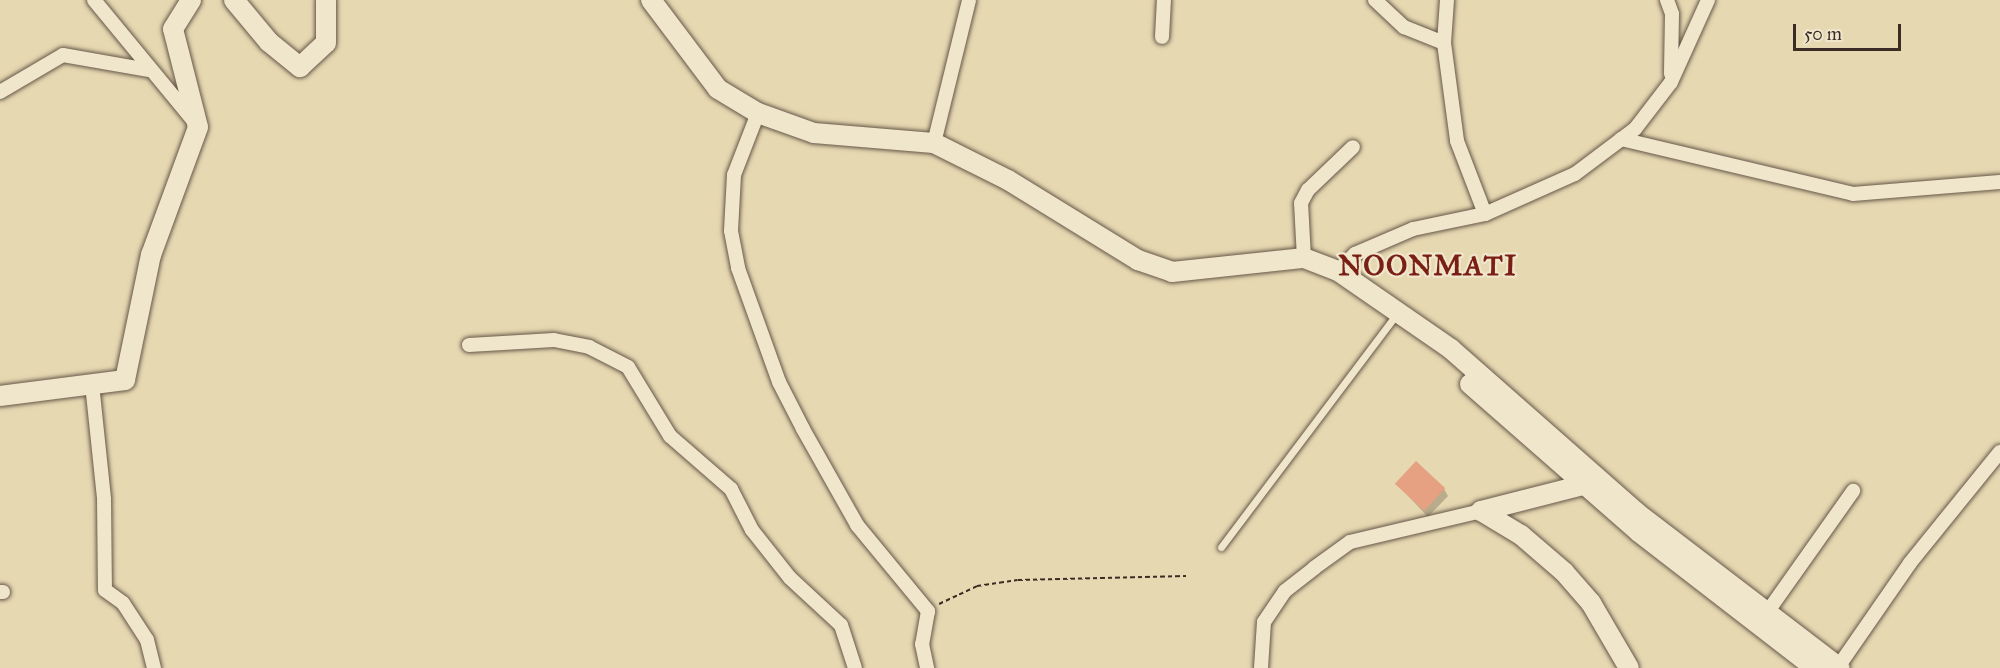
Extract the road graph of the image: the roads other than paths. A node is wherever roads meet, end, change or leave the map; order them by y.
1 (94, 0) edge
2 (191, 0) edge
3 (234, 0) edge
4 (326, 0) edge
5 (969, 0) edge
6 (1164, 0) edge
7 (1375, 0) edge
8 (1447, 0) edge
9 (1667, 0) edge
10 (1708, 0) edge
11 (655, 2) edge
12 (1162, 37) dead end
13 (1444, 43) junction
14 (148, 70) junction
15 (1671, 82) junction
16 (0, 92) edge
17 (758, 114) junction
18 (198, 127) junction
19 (1621, 139) junction
20 (934, 143) junction
21 (1353, 147) dead end
22 (2000, 182) edge
23 (1485, 214) junction
24 (1304, 258) junction
25 (1338, 271) junction
26 (1396, 315) junction
27 (1421, 331) junction
28 (469, 345) dead end
29 (92, 384) junction
30 (0, 396) edge
31 (2000, 452) edge
32 (1583, 485) junction
33 (1852, 491) dead end
34 (1481, 512) junction
35 (1221, 548) dead end
36 (1702, 575) junction
37 (1766, 614) junction
38 (1804, 660) edge
39 (1839, 667) edge
40 (154, 668) edge
41 (855, 668) edge
42 (927, 668) edge
43 (1261, 668) edge
44 (1629, 668) edge

1 - 14 street
2 - 18 street
3 - 4 street
5 - 20 street
6 - 12 street
7 - 13 street
8 - 13 street
9 - 15 street
10 - 15 street
11 - 17 street
13 - 23 street
14 - 16 street
14 - 18 street
15 - 19 street
17 - 20 street
17 - 42 street
18 - 29 street
19 - 22 street
19 - 23 street
20 - 24 street
21 - 24 street
23 - 25 street
24 - 25 street
25 - 26 street
26 - 27 street
26 - 35 lane
27 - 32 street
27 - 36 street
28 - 41 street
29 - 30 street
29 - 40 street
31 - 39 street
32 - 34 street
32 - 36 street
33 - 37 street
34 - 43 street
34 - 44 street
36 - 37 street
36 - 38 street
37 - 38 street
38 - 39 street

